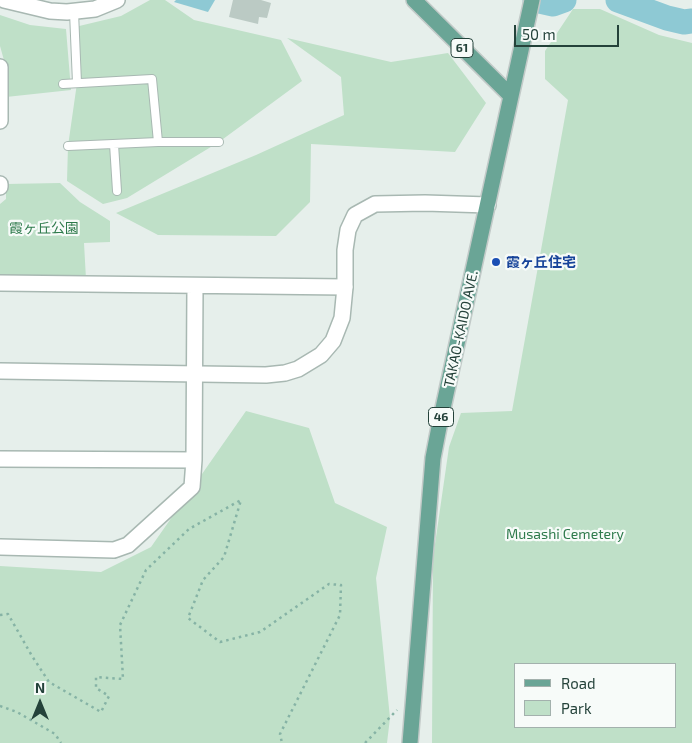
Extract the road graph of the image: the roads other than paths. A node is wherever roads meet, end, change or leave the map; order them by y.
1 (4, 0) edge
2 (117, 0) edge
3 (414, 0) edge
4 (532, 0) edge
5 (21, 3) edge
6 (74, 12) junction
7 (0, 67) edge
8 (77, 83) junction
9 (63, 84) dead end
10 (511, 96) junction
11 (0, 121) edge
12 (158, 142) junction
13 (219, 142) dead end
14 (114, 144) junction
15 (68, 146) dead end
16 (116, 191) dead end
17 (488, 205) junction
18 (0, 283) edge
19 (195, 286) junction
20 (345, 287) junction
21 (0, 371) edge
22 (194, 374) junction
23 (0, 459) edge
24 (194, 460) junction
25 (0, 547) edge
26 (410, 743) edge

1 - 5 street
2 - 6 street
3 - 10 main road, 61
4 - 10 main road, 46
5 - 6 street
6 - 8 lane
7 - 11 street
8 - 9 lane
8 - 12 lane
10 - 17 main road, TAKAO-KAIDO AVE. / 46
12 - 13 lane
12 - 14 lane
14 - 15 lane
14 - 16 lane
17 - 20 street
17 - 26 main road, TAKAO-KAIDO AVE. / 46
18 - 19 street
19 - 20 street
19 - 22 street
20 - 22 street
21 - 22 street
22 - 24 street
23 - 24 street
24 - 25 street

